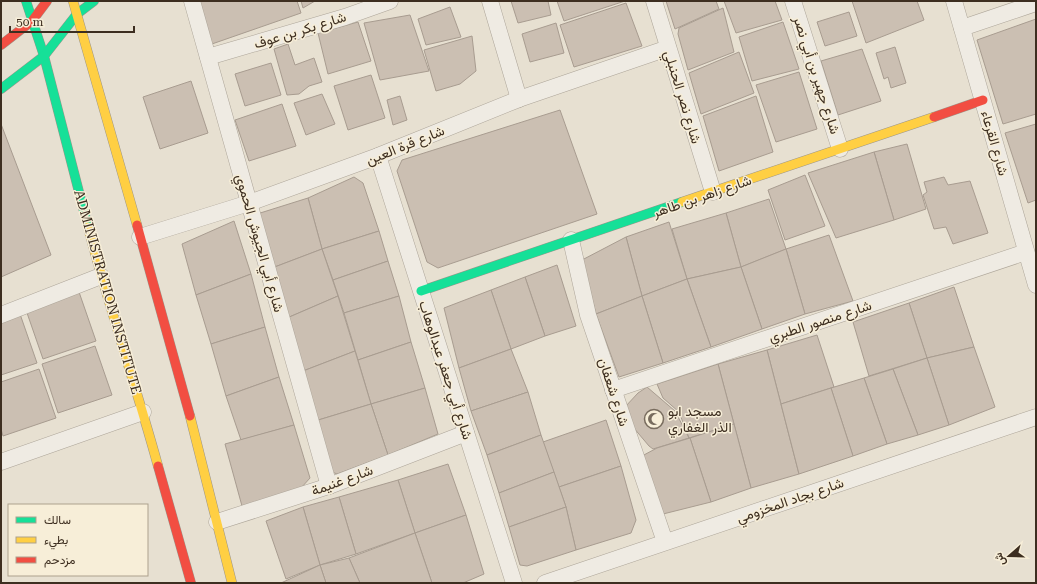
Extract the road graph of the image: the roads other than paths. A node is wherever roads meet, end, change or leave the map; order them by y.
1 (26, 1) edge
2 (47, 1) edge
3 (73, 1) edge
4 (94, 1) edge
5 (192, 1) edge
6 (390, 1) edge
7 (490, 1) edge
8 (654, 1) edge
9 (793, 1) edge
10 (954, 1) edge
11 (1036, 3) edge
12 (76, 14) junction
13 (32, 21) junction
14 (962, 28) junction
15 (1, 45) edge
16 (668, 48) junction
17 (44, 56) junction
18 (208, 57) junction
19 (1, 89) edge
20 (519, 99) junction
21 (983, 100) junction
22 (840, 149) junction
23 (378, 156) junction
24 (713, 192) junction
25 (249, 203) junction
26 (140, 237) junction
27 (571, 240) junction
28 (1028, 242) edge
29 (101, 276) junction
30 (1036, 285) edge
31 (421, 291) junction
32 (1, 315) edge
33 (613, 390) junction
34 (143, 412) junction
35 (1036, 417) edge
36 (466, 433) junction
37 (1, 462) edge
38 (329, 486) junction
39 (217, 522) junction
40 (665, 542) junction
41 (191, 583) edge
42 (232, 583) edge
43 (514, 583) edge
44 (545, 583) edge

1 - 13 main road, ADMINISTRATION INSTITUTE
2 - 13 main road
3 - 12 main road
4 - 12 main road
5 - 18 street, شارع أبي الجيوش الحموي
6 - 18 street, شارع بكر بن عوف
7 - 20 street
8 - 16 street, شارع نصر الحنبلي
9 - 22 street, شارع جهير بن أبي نصر
10 - 14 street, شارع القرعاء
11 - 14 street
12 - 17 main road
12 - 26 main road
13 - 15 main road
13 - 17 main road, ADMINISTRATION INSTITUTE
14 - 21 street, شارع القرعاء
16 - 20 street, شارع قرة العين
16 - 24 street, شارع نصر الحنبلي
17 - 19 main road
17 - 29 main road, ADMINISTRATION INSTITUTE
18 - 25 street, شارع أبي الجيوش الحموي
20 - 23 street, شارع قرة العين
21 - 22 main road, شارع زاهر بن طاهر
21 - 28 street, شارع القرعاء
22 - 24 main road, شارع زاهر بن طاهر
23 - 25 street, شارع قرة العين
23 - 31 street, شارع أبي جعفر عبدالوهاب
24 - 27 main road, شارع زاهر بن طاهر
25 - 26 street, شارع قرة العين
25 - 38 street, شارع أبي الجيوش الحموي
26 - 39 main road
27 - 31 main road, شارع زاهر بن طاهر
27 - 33 street, شارع شعفان
28 - 30 street, شارع القرعاء
28 - 33 street, شارع منصور الطبري
29 - 32 street
29 - 34 main road, ADMINISTRATION INSTITUTE
31 - 36 street, شارع أبي جعفر عبدالوهاب
33 - 40 street, شارع شعفان
34 - 37 street
34 - 41 main road, ADMINISTRATION INSTITUTE
35 - 40 street, شارع بجاد المخزومي
36 - 38 street, شارع غنيمة
36 - 43 street, شارع أبي جعفر عبدالوهاب
38 - 39 street, شارع غنيمة
39 - 42 main road
40 - 44 street, شارع بجاد المخزومي

